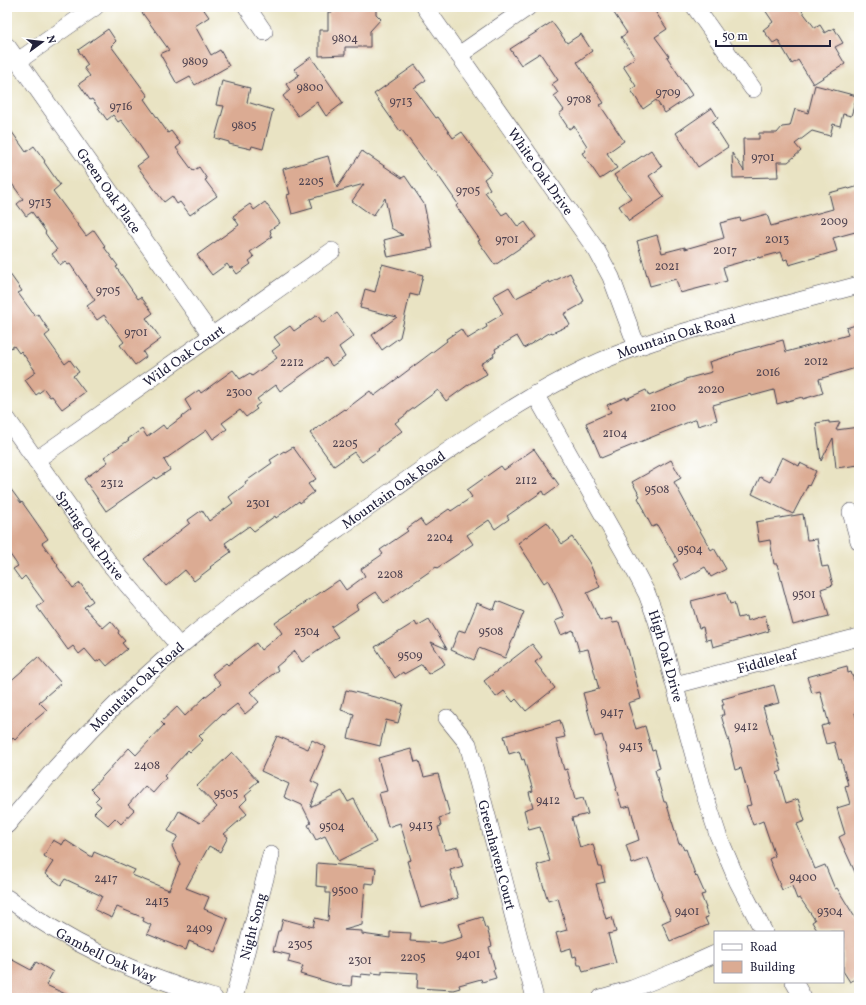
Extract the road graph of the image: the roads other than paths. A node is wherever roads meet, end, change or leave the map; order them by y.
1 (95, 7) edge
2 (247, 7) edge
3 (425, 7) edge
4 (528, 7) edge
5 (696, 7) edge
6 (264, 32) dead end
7 (7, 46) edge
8 (459, 55) junction
9 (18, 61) junction
10 (753, 89) dead end
11 (332, 251) dead end
12 (859, 285) edge
13 (212, 336) junction
14 (637, 347) junction
15 (535, 394) junction
16 (7, 419) edge
17 (36, 460) junction
18 (851, 512) dead end
19 (859, 541) edge
20 (859, 637) edge
21 (179, 646) junction
22 (675, 685) junction
23 (447, 718) dead end
24 (7, 825) edge
25 (271, 856) dead end
26 (7, 898) edge
27 (760, 931) edge
28 (714, 954) edge
29 (795, 983) edge
30 (214, 998) edge
31 (234, 998) edge
32 (535, 998) edge
33 (601, 998) edge
34 (803, 998) edge

1 - 9 street
2 - 6 street
3 - 8 street, White Oak Drive
4 - 8 street
5 - 10 street
7 - 9 street, Green Oak Place
8 - 14 street, White Oak Drive
9 - 13 street, Green Oak Place
11 - 13 street, Wild Oak Court
12 - 14 street, Mountain Oak Road
13 - 17 street, Wild Oak Court
14 - 15 street, Mountain Oak Road
15 - 21 street, Mountain Oak Road
15 - 22 street, High Oak Drive
16 - 17 street, Spring Oak Drive
17 - 21 street, Spring Oak Drive
18 - 19 street
20 - 22 street, Fiddleleaf
21 - 24 street, Mountain Oak Road
22 - 27 street, High Oak Drive
23 - 32 street, Greenhaven Court
25 - 31 street, Night Song
26 - 30 street, Gambell Oak Way
28 - 33 street
29 - 34 street

